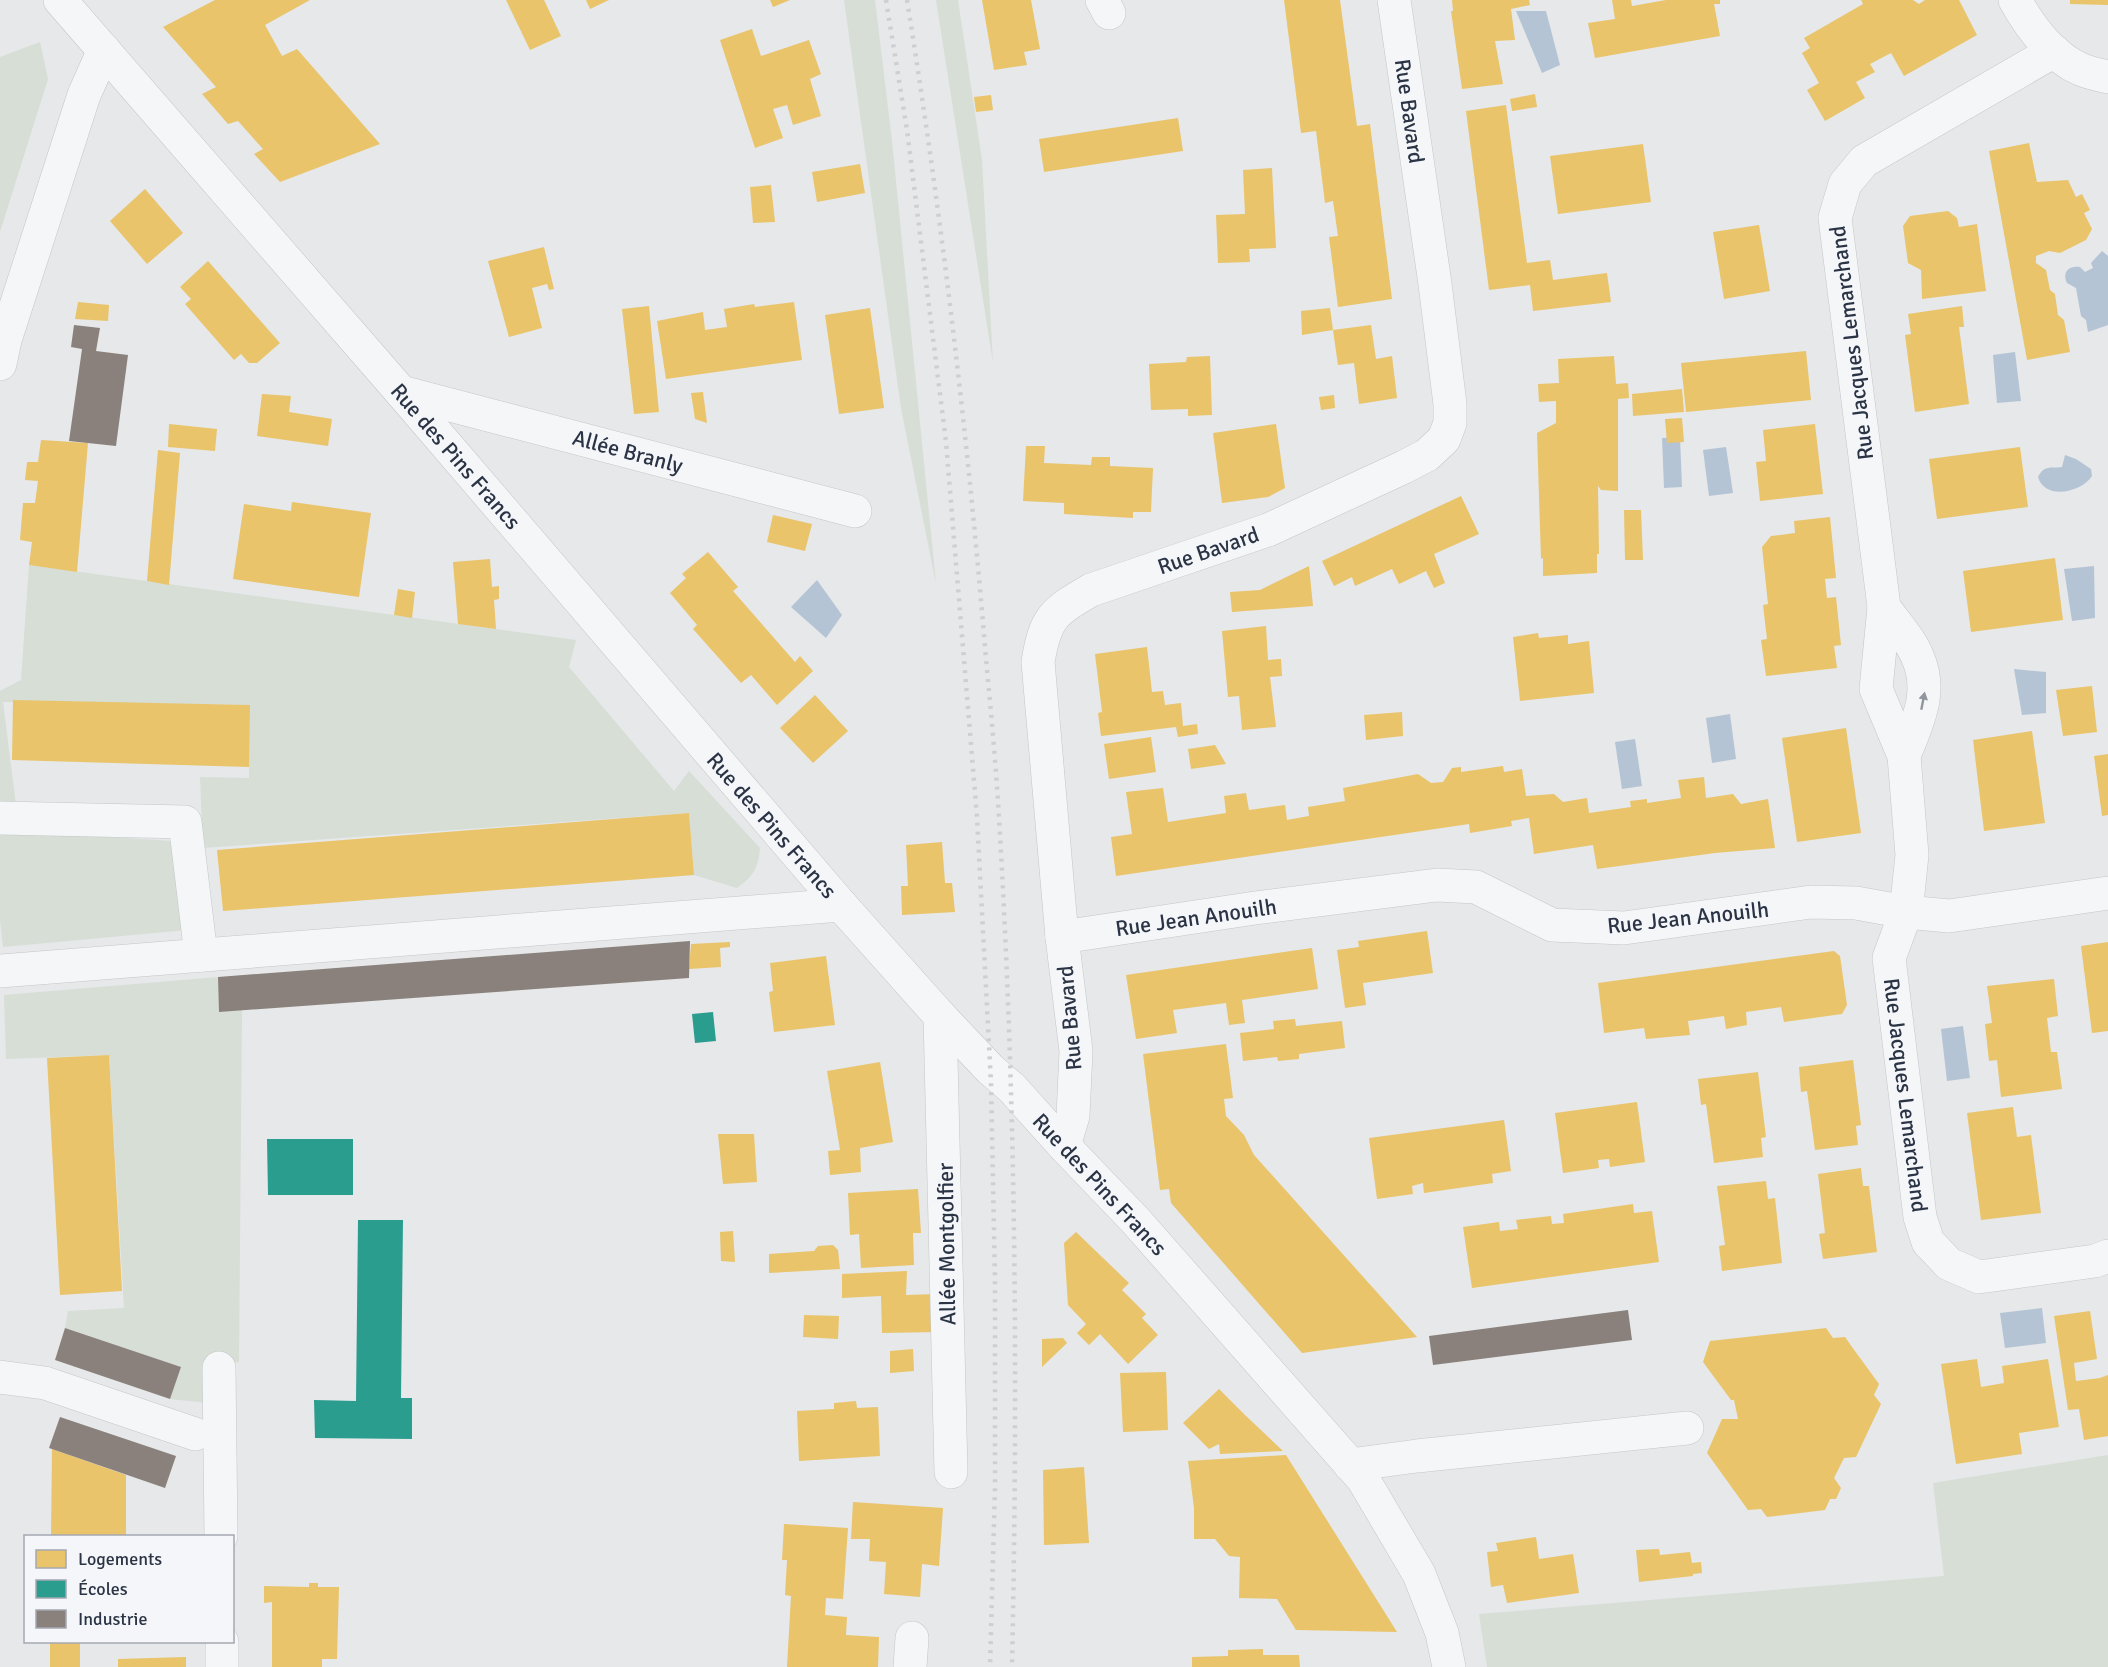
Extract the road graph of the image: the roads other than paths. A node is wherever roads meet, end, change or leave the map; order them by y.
1 (60, 0) edge
2 (1394, 0) edge
3 (2015, 0) edge
4 (104, 50) junction
5 (2054, 51) junction
6 (2108, 77) edge
7 (0, 364) edge
8 (401, 392) junction
9 (855, 511) dead end
10 (1884, 607) junction
11 (1904, 756) junction
12 (0, 818) edge
13 (2108, 893) edge
14 (841, 905) junction
15 (1906, 912) junction
16 (1062, 937) junction
17 (201, 955) junction
18 (0, 971) edge
19 (940, 1017) junction
20 (1064, 1146) junction
21 (2108, 1256) edge
22 (219, 1368) dead end
23 (0, 1377) edge
24 (1687, 1428) dead end
25 (195, 1434) dead end
26 (1350, 1465) junction
27 (951, 1472) dead end
28 (221, 1535) edge
29 (222, 1643) edge
30 (222, 1667) edge
31 (1449, 1667) edge

1 - 4 street, Rue des Pins Francs
2 - 16 street, Rue Bavard
3 - 5 street
4 - 7 street
4 - 8 street, Rue des Pins Francs
5 - 6 street
5 - 10 street, Rue Jacques Lemarchand
8 - 9 street, Allée Branly
8 - 14 street, Rue des Pins Francs
10 - 11 street, Rue Jacques Lemarchand
11 -> 10 street, Rue Jacques Lemarchand
11 - 15 street, Rue Jacques Lemarchand
12 - 17 street
13 - 15 street, Rue Jean Anouilh
14 - 17 street
14 - 19 street, Rue des Pins Francs
15 - 16 street, Rue Jean Anouilh
15 - 21 street, Rue Jacques Lemarchand
16 - 20 street, Rue Bavard
17 - 18 street
19 - 20 street, Rue des Pins Francs
19 - 27 street, Allée Montgolfier
20 - 26 street, Rue des Pins Francs
22 - 28 street
23 - 25 street
24 - 26 street
26 - 31 street, Rue des Pins Francs
29 - 30 street

